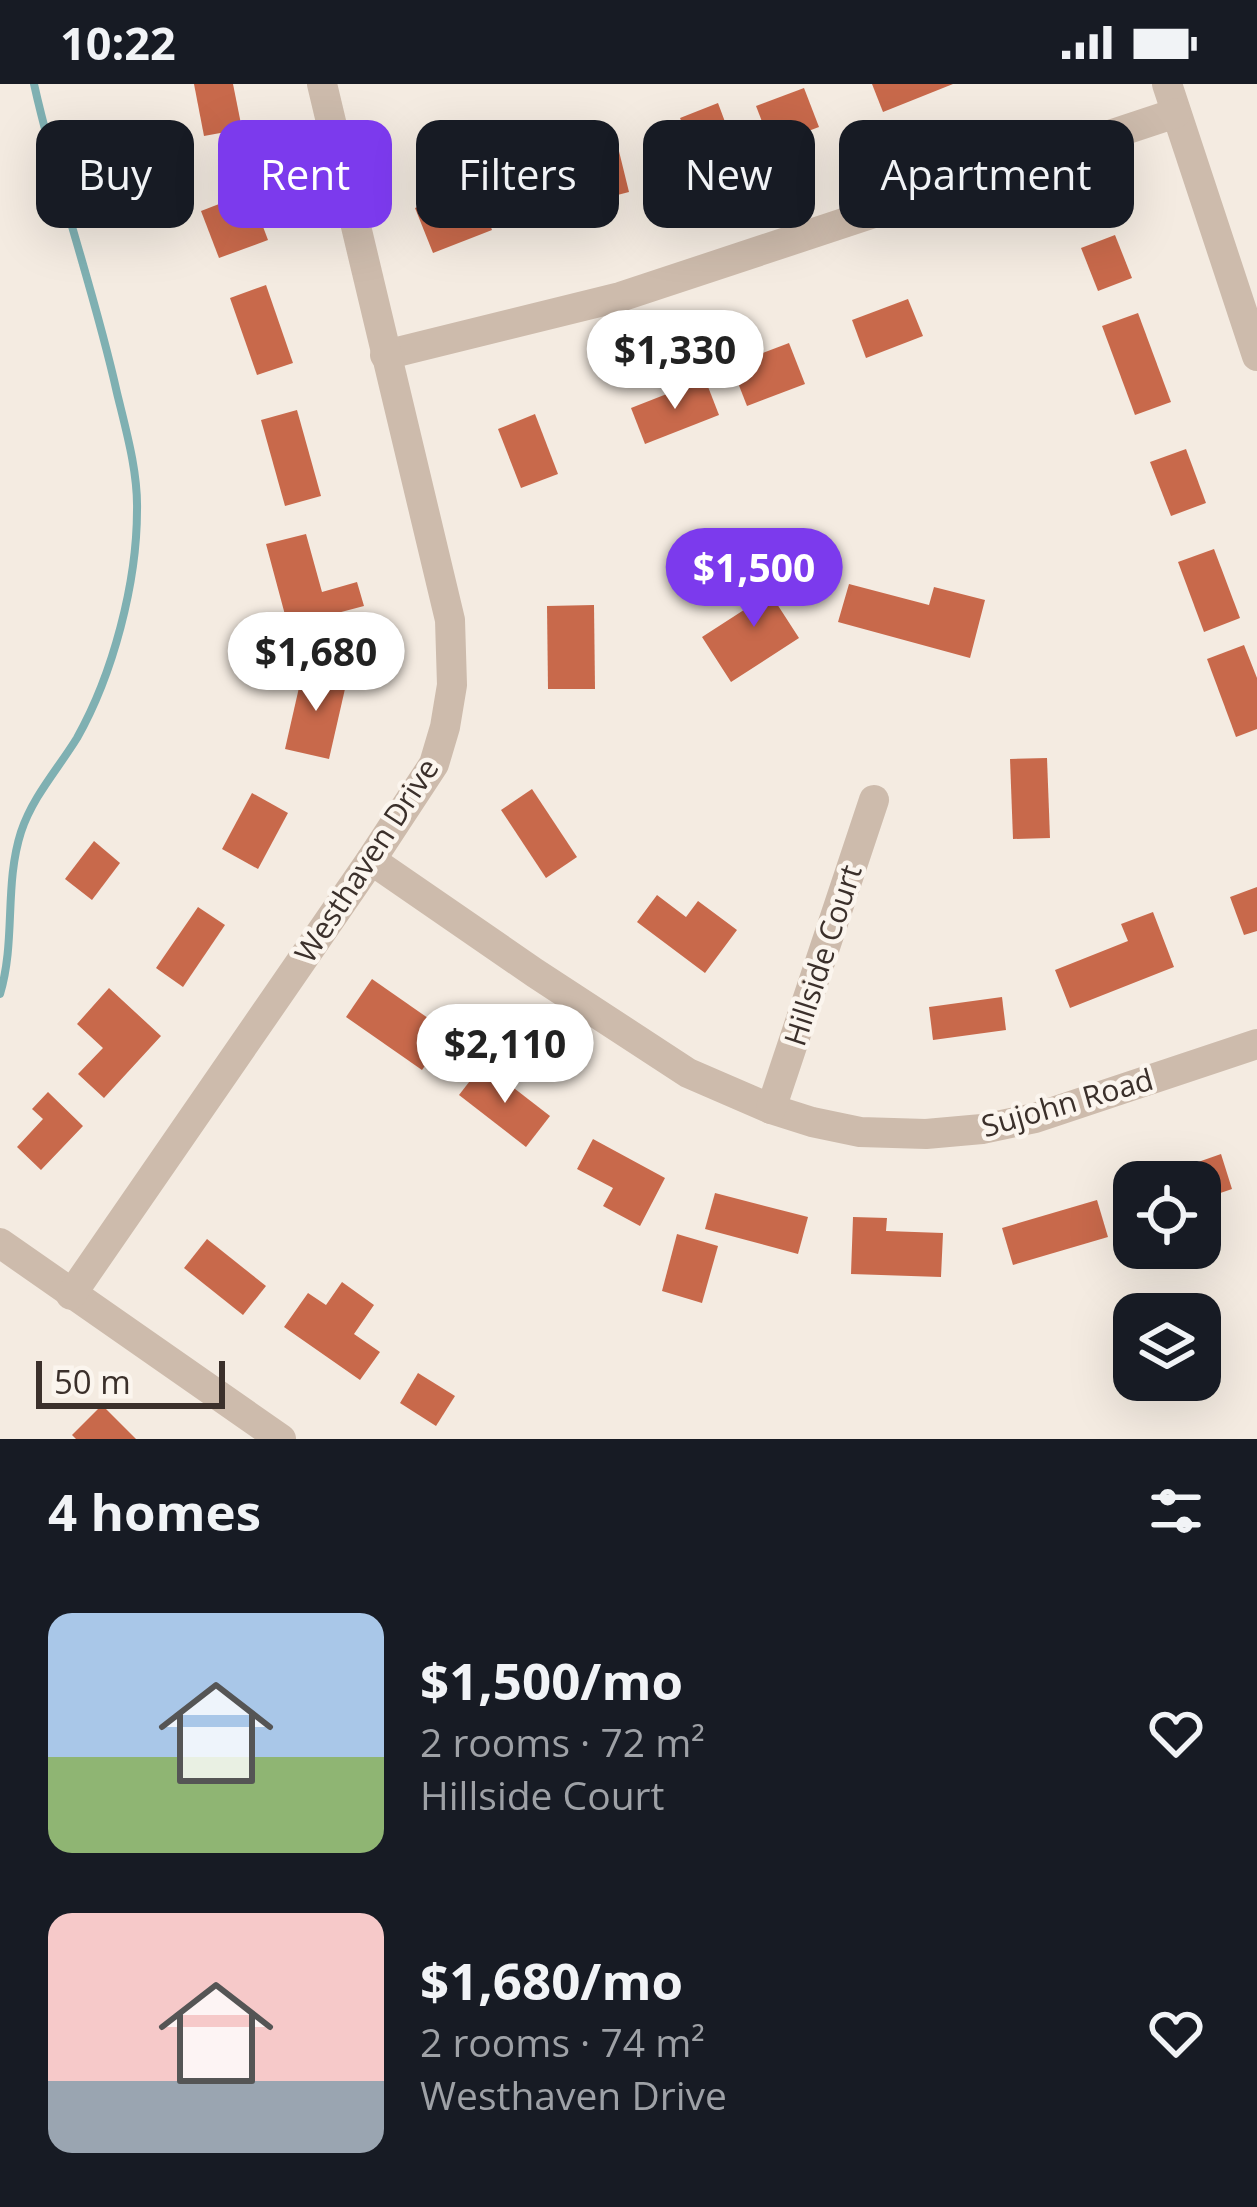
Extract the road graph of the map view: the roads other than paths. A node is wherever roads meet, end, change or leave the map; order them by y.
1 (322, 84) edge
2 (1172, 99) edge
3 (386, 355) junction
4 (1257, 356) edge
5 (874, 800) dead end
6 (371, 860) junction
7 (1257, 1044) edge
8 (771, 1109) junction
9 (0, 1243) edge
10 (71, 1295) junction
11 (281, 1439) edge

1 - 3 street, Westhaven Drive
2 - 3 street
2 - 4 street
3 - 6 street, Westhaven Drive
5 - 8 street, Hillside Court
6 - 8 street, Sujohn Road
6 - 10 street, Westhaven Drive
7 - 8 street, Sujohn Road
9 - 10 street
10 - 11 street

